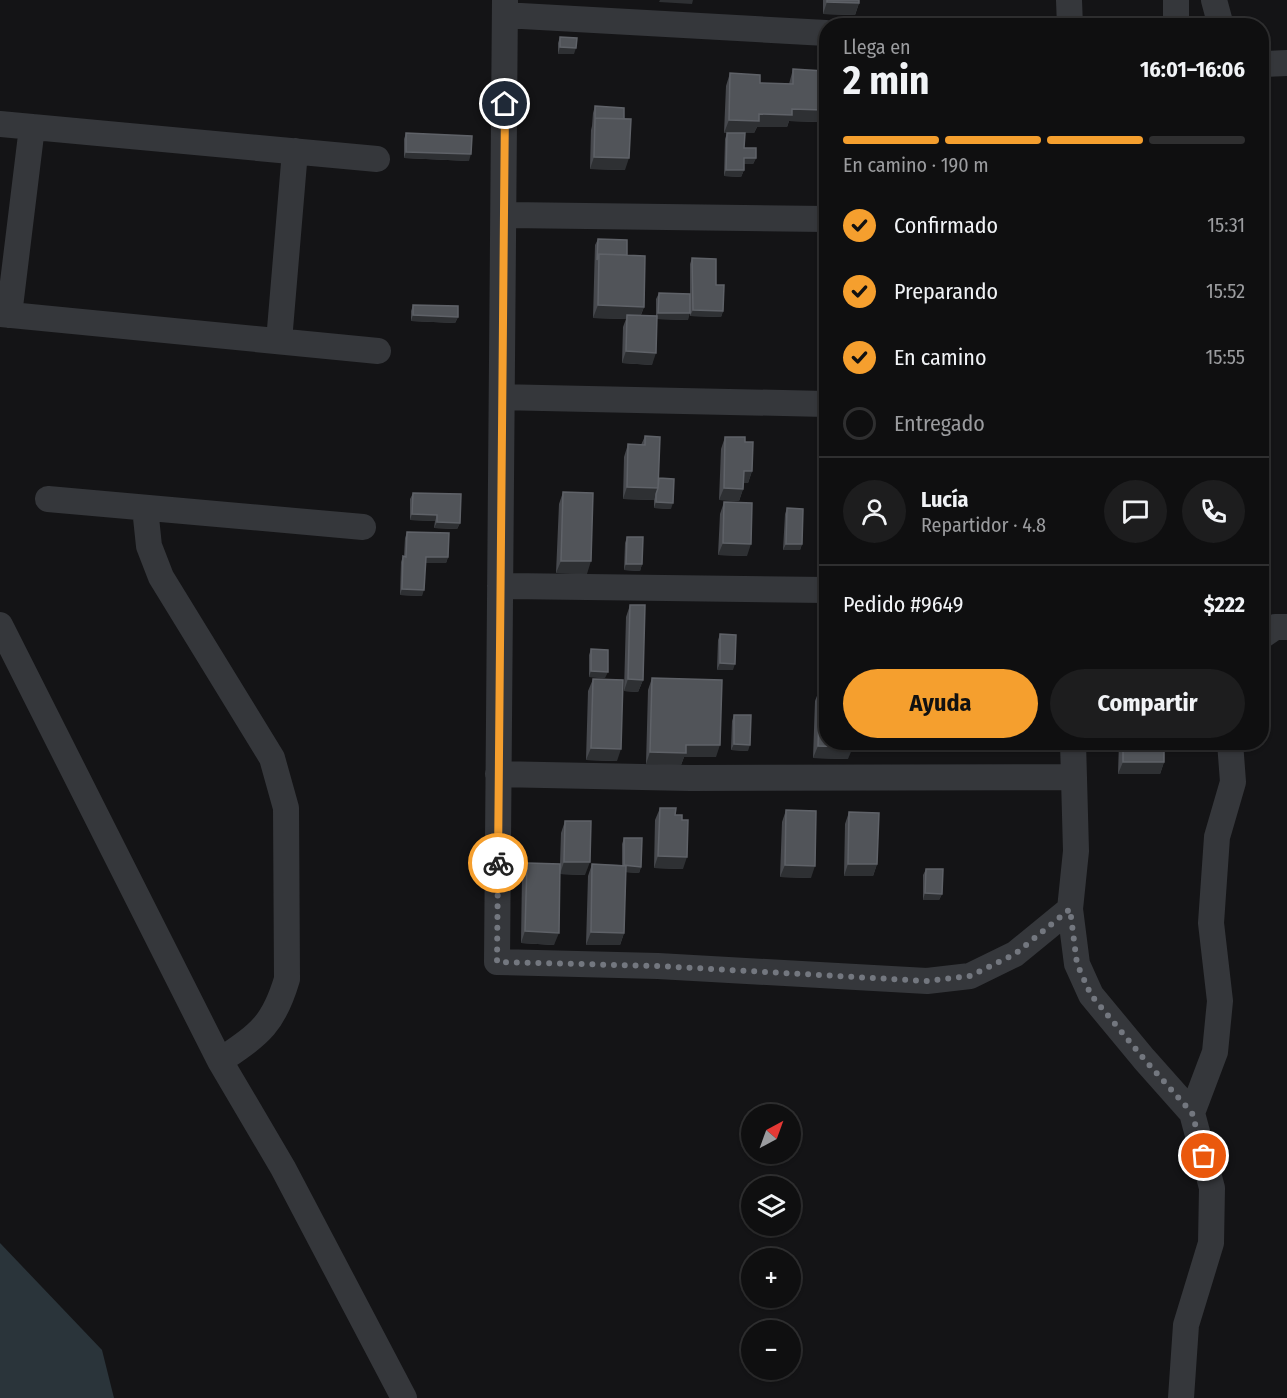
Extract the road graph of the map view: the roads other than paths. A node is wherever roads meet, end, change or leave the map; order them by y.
1 (1069, 0) edge
2 (1176, 0) edge
3 (1214, 0) edge
4 (505, 8) edge
5 (1070, 18) edge
6 (1176, 18) edge
7 (1219, 18) edge
8 (819, 32) edge
9 (1287, 63) edge
10 (1269, 64) edge
11 (0, 124) edge
12 (32, 127) junction
13 (295, 151) junction
14 (377, 159) dead end
15 (504, 215) junction
16 (819, 219) edge
17 (5, 315) edge
18 (279, 341) junction
19 (378, 351) dead end
20 (502, 397) junction
21 (819, 404) edge
22 (48, 499) dead end
23 (146, 508) junction
24 (363, 527) dead end
25 (500, 586) junction
26 (819, 590) edge
27 (0, 624) edge
28 (1287, 627) edge
29 (1269, 631) edge
30 (1073, 750) edge
31 (1231, 750) edge
32 (498, 774) junction
33 (1074, 777) junction
34 (1070, 909) junction
35 (220, 1060) junction
36 (1192, 1113) junction
37 (404, 1398) edge
38 (1180, 1398) edge

1 - 5 street
2 - 6 street
3 - 7 street
4 - 8 street
4 - 15 street
9 - 10 street
11 - 12 street
12 - 13 street
12 - 17 street
13 - 14 street
13 - 18 street
15 - 16 street
15 - 20 street
17 - 18 street
18 - 19 street
20 - 21 street
20 - 25 street
22 - 23 street
23 - 24 street
23 - 35 street
25 - 26 street
25 - 32 street
27 - 35 street
28 - 29 street
30 - 33 street
31 - 36 street
32 - 33 street
32 - 34 street
33 - 34 street
34 - 36 street
35 - 37 street
36 - 38 street

